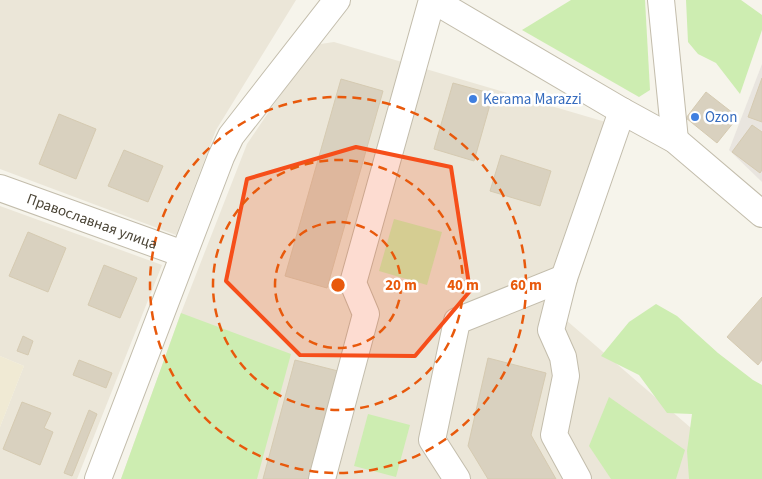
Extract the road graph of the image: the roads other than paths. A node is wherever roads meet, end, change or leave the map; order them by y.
1 (337, 0) edge
2 (432, 0) edge
3 (661, 0) edge
4 (622, 112) junction
5 (675, 140) junction
6 (0, 188) edge
7 (759, 205) edge
8 (184, 254) junction
9 (564, 278) junction
10 (98, 479) edge
11 (322, 479) edge
12 (457, 479) edge
13 (578, 479) edge

1 - 8 street
2 - 4 street
2 - 11 street
3 - 5 street
4 - 5 street
4 - 9 street
5 - 7 street
6 - 8 street, Православная улица
8 - 10 street
9 - 12 street
9 - 13 street

